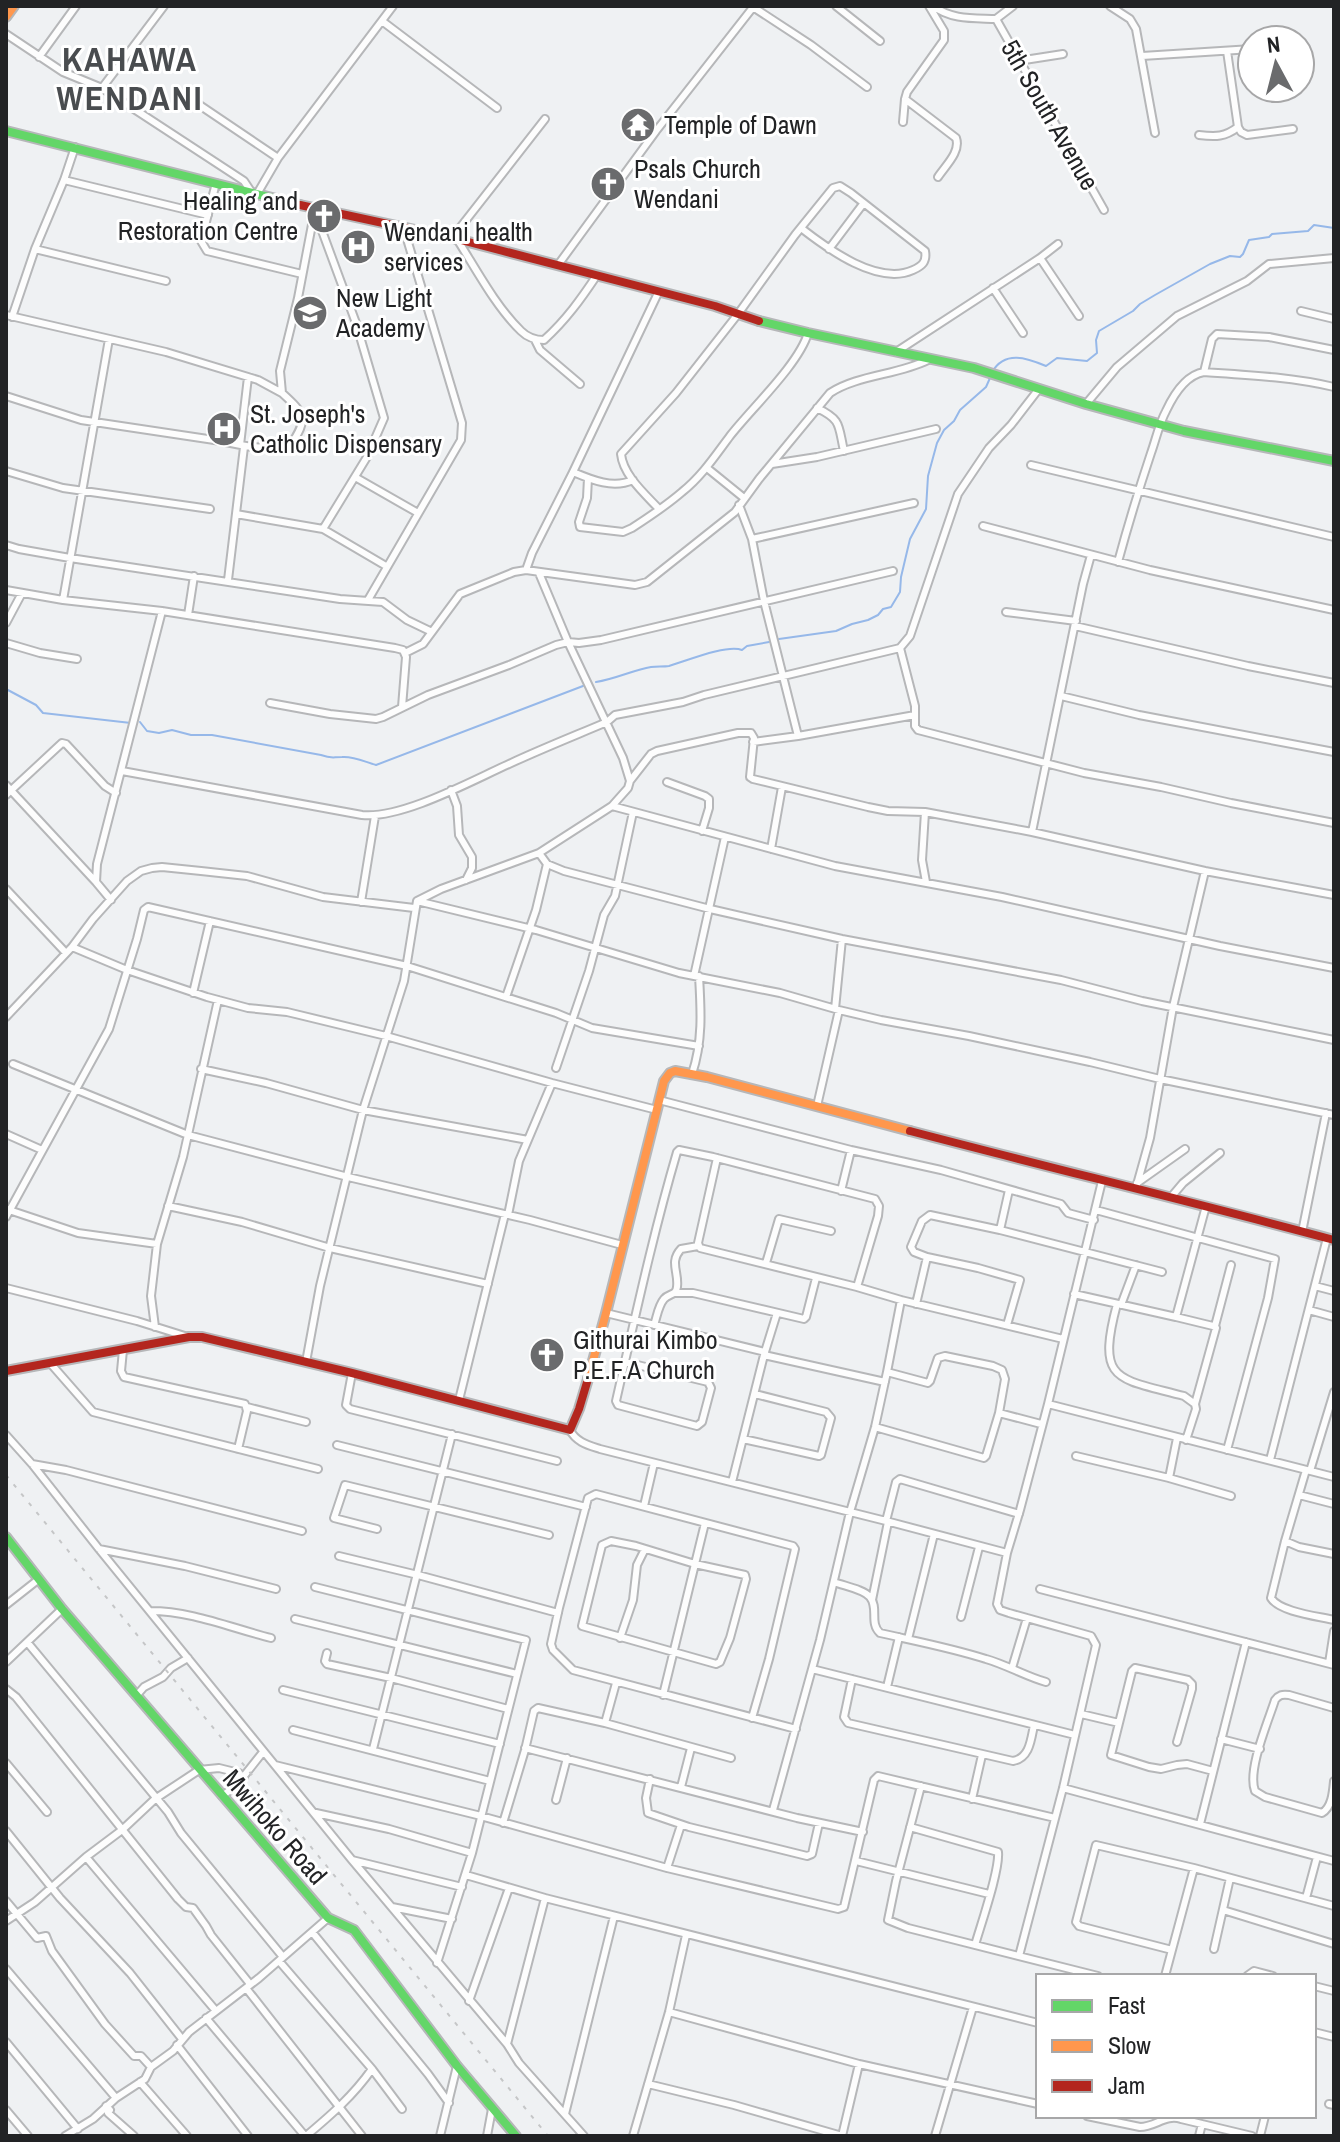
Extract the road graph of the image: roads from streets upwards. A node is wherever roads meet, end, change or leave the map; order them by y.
1 (14, 6) edge
2 (76, 6) edge
3 (164, 6) edge
4 (393, 6) edge
5 (836, 6) edge
6 (931, 6) edge
7 (1011, 6) edge
8 (1110, 6) edge
9 (753, 7) edge
10 (6, 17) edge
11 (996, 19) junction
12 (382, 21) junction
13 (6, 34) edge
14 (880, 41) dead end
15 (1236, 50) edge
16 (1227, 51) junction
17 (1063, 54) dead end
18 (1142, 56) junction
19 (39, 57) junction
20 (1018, 61) junction
21 (867, 87) dead end
22 (102, 88) junction
23 (905, 99) junction
24 (198, 104) dead end
25 (497, 108) dead end
26 (545, 119) dead end
27 (903, 122) dead end
28 (1238, 127) junction
29 (1293, 129) dead end
30 (6, 131) edge
31 (1155, 133) dead end
32 (1199, 135) dead end
33 (75, 147) junction
34 (278, 158) junction
35 (938, 177) dead end
36 (64, 180) junction
37 (216, 183) junction
38 (254, 194) junction
39 (863, 204) junction
40 (1104, 210) dead end
41 (315, 212) junction
42 (208, 215) junction
43 (801, 228) junction
44 (404, 229) junction
45 (455, 239) junction
46 (1058, 244) dead end
47 (35, 249) junction
48 (829, 249) junction
49 (1040, 258) junction
50 (1334, 258) edge
51 (558, 265) junction
52 (302, 274) junction
53 (597, 275) junction
54 (166, 281) dead end
55 (993, 288) junction
56 (659, 291) junction
57 (1301, 311) dead end
58 (738, 314) junction
59 (9, 316) edge
60 (1079, 316) dead end
61 (1334, 319) edge
62 (808, 333) junction
63 (1023, 333) dead end
64 (109, 339) junction
65 (535, 339) junction
66 (1334, 350) edge
67 (896, 352) junction
68 (928, 360) junction
69 (1204, 372) junction
70 (248, 377) junction
71 (580, 384) dead end
72 (1334, 387) edge
73 (1038, 390) junction
74 (282, 393) junction
75 (6, 396) edge
76 (1086, 404) junction
77 (817, 408) junction
78 (95, 422) junction
79 (1160, 424) junction
80 (936, 429) dead end
81 (242, 446) junction
82 (844, 451) junction
83 (1334, 461) edge
84 (772, 464) junction
85 (1031, 465) dead end
86 (707, 468) junction
87 (6, 471) edge
88 (573, 472) junction
89 (355, 477) junction
90 (588, 478) junction
91 (633, 480) junction
92 (1138, 490) junction
93 (83, 492) junction
94 (744, 498) junction
95 (914, 503) dead end
96 (739, 505) junction
97 (210, 509) dead end
98 (659, 509) junction
99 (418, 513) junction
100 (236, 514) junction
101 (983, 526) dead end
102 (323, 529) junction
103 (1334, 537) edge
104 (752, 539) junction
105 (6, 545) edge
106 (1091, 555) junction
107 (70, 558) junction
108 (1118, 562) junction
109 (386, 566) junction
110 (526, 570) junction
111 (893, 571) dead end
112 (539, 573) junction
113 (194, 576) junction
114 (228, 580) junction
115 (6, 590) edge
116 (22, 593) junction
117 (63, 600) junction
118 (368, 600) junction
119 (764, 601) junction
120 (1334, 610) edge
121 (162, 611) junction
122 (1006, 612) dead end
123 (188, 615) junction
124 (6, 623) edge
125 (1075, 623) junction
126 (432, 632) junction
127 (568, 642) junction
128 (6, 643) edge
129 (900, 648) junction
130 (405, 653) junction
131 (77, 659) dead end
132 (782, 677) junction
133 (1334, 683) edge
134 (1061, 696) junction
135 (270, 703) dead end
136 (402, 707) junction
137 (915, 715) junction
138 (607, 722) junction
139 (798, 736) junction
140 (753, 742) junction
141 (1334, 752) edge
142 (1047, 764) junction
143 (122, 771) junction
144 (630, 781) junction
145 (667, 782) dead end
146 (782, 787) junction
147 (8, 790) edge
148 (451, 790) junction
149 (116, 793) junction
150 (612, 806) junction
151 (633, 812) junction
152 (925, 812) junction
153 (375, 816) junction
154 (1334, 823) edge
155 (702, 831) junction
156 (1032, 832) junction
157 (725, 837) junction
158 (771, 849) junction
159 (539, 853) junction
160 (547, 864) junction
161 (1205, 871) junction
162 (466, 880) junction
163 (96, 882) junction
164 (926, 882) junction
165 (617, 886) junction
166 (6, 889) edge
167 (1334, 895) edge
168 (111, 900) junction
169 (361, 902) junction
170 (416, 905) junction
171 (710, 909) junction
172 (210, 921) junction
173 (529, 928) junction
174 (1188, 938) junction
175 (842, 939) junction
176 (72, 947) junction
177 (596, 949) junction
178 (66, 953) junction
179 (407, 966) junction
180 (1334, 968) edge
181 (127, 970) junction
182 (696, 976) junction
183 (193, 993) junction
184 (506, 997) junction
185 (218, 1000) junction
186 (1173, 1007) junction
187 (837, 1010) junction
188 (6, 1017) edge
189 (573, 1020) junction
190 (386, 1036) junction
191 (1334, 1040) edge
192 (699, 1046) junction
193 (13, 1064) dead end
194 (556, 1068) dead end
195 (201, 1069) junction
196 (692, 1074) junction
197 (1160, 1079) junction
198 (552, 1083) junction
199 (77, 1088) junction
200 (659, 1100) junction
201 (817, 1106) junction
202 (363, 1110) junction
203 (657, 1110) junction
204 (1330, 1114) edge
205 (6, 1134) edge
206 (188, 1135) junction
207 (528, 1140) junction
208 (1185, 1149) dead end
209 (42, 1150) junction
210 (851, 1150) junction
211 (1220, 1153) dead end
212 (717, 1158) junction
213 (348, 1177) junction
214 (1102, 1181) junction
215 (1136, 1186) junction
216 (1009, 1190) junction
217 (841, 1191) junction
218 (1172, 1196) junction
219 (168, 1206) junction
220 (1206, 1206) junction
221 (1096, 1210) junction
222 (7, 1212) edge
223 (507, 1214) junction
224 (1094, 1220) junction
225 (1000, 1230) junction
226 (831, 1231) dead end
227 (1302, 1232) junction
228 (1197, 1237) junction
229 (1330, 1239) edge
230 (157, 1244) junction
231 (622, 1245) junction
232 (698, 1246) junction
233 (330, 1248) junction
234 (1085, 1251) junction
235 (927, 1257) junction
236 (766, 1263) junction
237 (1136, 1265) junction
238 (1231, 1265) dead end
239 (1162, 1272) dead end
240 (816, 1278) junction
241 (488, 1284) junction
242 (1315, 1286) junction
243 (857, 1287) junction
244 (6, 1288) edge
245 (1334, 1291) edge
246 (676, 1293) junction
247 (1074, 1294) junction
248 (901, 1300) junction
249 (916, 1304) junction
250 (1119, 1304) junction
251 (1309, 1310) junction
252 (606, 1313) junction
253 (777, 1313) junction
254 (1176, 1317) junction
255 (1334, 1317) edge
256 (635, 1320) junction
257 (654, 1325) junction
258 (1007, 1325) junction
259 (1215, 1326) junction
260 (155, 1327) junction
261 (189, 1337) junction
262 (1063, 1339) junction
263 (123, 1350) junction
264 (764, 1353) junction
265 (306, 1362) junction
266 (625, 1362) junction
267 (51, 1364) junction
268 (6, 1371) edge
269 (887, 1372) junction
270 (352, 1373) junction
271 (885, 1382) junction
272 (1334, 1392) edge
273 (755, 1394) junction
274 (459, 1400) junction
275 (1048, 1404) junction
276 (1195, 1404) junction
277 (247, 1407) junction
278 (999, 1413) junction
279 (306, 1422) dead end
280 (1041, 1424) junction
281 (875, 1427) junction
282 (570, 1430) junction
283 (452, 1434) junction
284 (6, 1435) edge
285 (1177, 1438) junction
286 (743, 1439) junction
287 (1186, 1440) junction
288 (337, 1445) dead end
289 (238, 1449) junction
290 (1227, 1450) junction
291 (1076, 1456) dead end
292 (1270, 1460) junction
293 (557, 1461) dead end
294 (654, 1463) junction
295 (32, 1464) junction
296 (318, 1469) dead end
297 (1308, 1470) junction
298 (443, 1471) junction
299 (1334, 1477) edge
300 (1169, 1478) junction
301 (732, 1482) junction
302 (1299, 1495) junction
303 (1231, 1496) dead end
304 (1334, 1504) edge
305 (435, 1506) junction
306 (644, 1506) junction
307 (586, 1507) junction
308 (850, 1512) junction
309 (1019, 1514) junction
310 (887, 1521) junction
311 (705, 1523) junction
312 (377, 1529) dead end
313 (302, 1531) dead end
314 (934, 1534) junction
315 (549, 1535) dead end
316 (6, 1537) edge
317 (1285, 1541) junction
318 (979, 1547) junction
319 (99, 1549) junction
320 (645, 1549) junction
321 (1007, 1553) junction
322 (1334, 1554) edge
323 (339, 1556) dead end
324 (695, 1564) junction
325 (418, 1575) junction
326 (39, 1579) junction
327 (834, 1582) junction
328 (315, 1587) dead end
329 (276, 1589) dead end
330 (1040, 1589) dead end
331 (8, 1600) edge
332 (872, 1600) junction
333 (62, 1609) junction
334 (409, 1610) junction
335 (150, 1611) junction
336 (558, 1613) junction
337 (961, 1617) dead end
338 (1027, 1618) junction
339 (295, 1619) dead end
340 (1334, 1620) edge
341 (1334, 1631) edge
342 (899, 1637) junction
343 (271, 1638) dead end
344 (620, 1638) junction
345 (908, 1639) junction
346 (27, 1642) junction
347 (1246, 1642) junction
348 (400, 1645) junction
349 (673, 1652) junction
350 (327, 1653) dead end
351 (188, 1658) junction
352 (6, 1662) edge
353 (1332, 1664) edge
354 (1012, 1668) junction
355 (812, 1669) junction
356 (517, 1674) junction
357 (391, 1678) junction
358 (852, 1679) junction
359 (1046, 1682) dead end
360 (616, 1683) junction
361 (887, 1687) junction
362 (6, 1689) edge
363 (283, 1690) dead end
364 (663, 1695) junction
365 (136, 1696) junction
366 (1334, 1708) edge
367 (508, 1709) junction
368 (382, 1714) junction
369 (1081, 1714) junction
370 (752, 1718) junction
371 (605, 1723) junction
372 (1119, 1723) junction
373 (1034, 1725) junction
374 (796, 1729) junction
375 (293, 1730) dead end
376 (1075, 1735) junction
377 (1221, 1739) junction
378 (1177, 1742) dead end
379 (500, 1744) junction
380 (525, 1748) junction
381 (691, 1748) junction
382 (373, 1749) junction
383 (1260, 1749) junction
384 (263, 1752) junction
385 (982, 1755) junction
386 (567, 1758) junction
387 (731, 1758) dead end
388 (6, 1763) edge
389 (275, 1765) junction
390 (199, 1770) junction
391 (1213, 1771) junction
392 (244, 1778) junction
393 (650, 1779) junction
394 (490, 1781) junction
395 (1334, 1781) edge
396 (921, 1786) junction
397 (681, 1787) junction
398 (1063, 1788) junction
399 (222, 1796) junction
400 (155, 1799) junction
401 (972, 1799) junction
402 (556, 1800) dead end
403 (773, 1810) junction
404 (47, 1812) dead end
405 (315, 1813) junction
406 (481, 1816) junction
407 (1055, 1818) junction
408 (503, 1823) junction
409 (819, 1823) junction
410 (1200, 1824) junction
411 (681, 1825) junction
412 (910, 1827) junction
413 (122, 1830) junction
414 (6, 1831) edge
415 (863, 1832) junction
416 (472, 1853) junction
417 (86, 1857) junction
418 (1317, 1857) junction
419 (352, 1860) junction
420 (856, 1861) junction
421 (1334, 1861) edge
422 (667, 1868) junction
423 (1194, 1868) junction
424 (899, 1871) junction
425 (466, 1875) junction
426 (1230, 1878) junction
427 (462, 1887) junction
428 (51, 1888) junction
429 (509, 1888) junction
430 (989, 1894) junction
431 (545, 1898) junction
432 (1306, 1898) junction
433 (6, 1901) edge
434 (1334, 1906) edge
435 (392, 1907) junction
436 (1223, 1910) junction
437 (16, 1913) junction
438 (614, 1916) junction
439 (328, 1918) junction
440 (452, 1919) junction
441 (6, 1921) edge
442 (312, 1932) junction
443 (686, 1935) junction
444 (1334, 1944) edge
445 (975, 1945) junction
446 (1214, 1949) dead end
447 (1172, 1950) junction
448 (1019, 1956) junction
449 (281, 1959) junction
450 (437, 1963) junction
451 (6, 1969) edge
452 (1090, 1974) edge
453 (1166, 1974) edge
454 (248, 1986) junction
455 (469, 2001) junction
456 (973, 2007) junction
457 (216, 2011) junction
458 (669, 2012) junction
459 (206, 2018) junction
460 (1036, 2023) edge
461 (6, 2042) edge
462 (179, 2042) junction
463 (507, 2044) junction
464 (859, 2064) junction
465 (457, 2066) junction
466 (151, 2067) junction
467 (372, 2069) junction
468 (140, 2082) junction
469 (949, 2083) junction
470 (648, 2084) junction
471 (116, 2098) junction
472 (449, 2103) junction
473 (1036, 2104) edge
474 (106, 2106) junction
475 (339, 2109) junction
476 (402, 2109) dead end
477 (492, 2109) junction
478 (6, 2110) edge
479 (565, 2114) junction
480 (1097, 2118) edge
481 (1168, 2118) edge
482 (1183, 2118) edge
483 (1202, 2124) junction
484 (78, 2129) junction
485 (68, 2135) edge
486 (28, 2136) edge
487 (134, 2136) edge
488 (187, 2136) edge
489 (248, 2136) edge
490 (306, 2136) edge
491 (362, 2136) edge
492 (440, 2136) edge
493 (487, 2136) edge
494 (516, 2136) edge
495 (584, 2136) edge
496 (633, 2136) edge
497 (842, 2136) edge
498 (935, 2136) edge
499 (1199, 2136) edge
500 (1252, 2136) edge

1 - 10 street
2 - 19 street
3 - 22 street
4 - 12 street
5 - 14 street
6 - 11 street
6 - 23 street
7 - 11 street
8 - 18 street
9 - 21 street
9 - 51 street
11 - 20 street, 5th South Avenue
12 - 25 street
12 - 34 street
13 - 19 street
15 - 16 street
16 - 18 street
16 - 28 street
17 - 20 street
18 - 31 street
19 - 22 street
20 - 40 street, 5th South Avenue
22 - 38 street
23 - 27 street
23 - 35 street
24 - 34 street
26 - 45 street
28 - 29 street
28 - 32 street
30 - 33 street
33 - 36 street
33 - 37 street
34 - 38 street
36 - 42 street
36 - 47 street
37 - 38 street
37 - 42 street
38 - 41 street
39 - 43 street
39 - 48 street
39 - 48 street
41 - 44 street
41 - 52 street
41 - 89 street
42 - 52 street
43 - 48 street
43 - 58 street
44 - 45 street
44 - 99 street
45 - 51 street
45 - 65 street
46 - 49 street
47 - 54 street
47 - 59 street
49 - 55 street
49 - 60 street
50 - 76 street
51 - 53 street
52 - 74 street
53 - 56 street
53 - 65 street
55 - 63 street
55 - 67 street
56 - 58 street
56 - 88 street
57 - 61 street
58 - 62 street
58 - 91 street
59 - 64 street
62 - 67 street
62 - 86 street
64 - 70 street
64 - 78 street
65 - 71 street
66 - 69 street
67 - 68 street
68 - 73 street
68 - 77 street
69 - 72 street
69 - 79 street
70 - 74 street
70 - 81 street
73 - 76 street
73 - 129 street
74 - 81 street
75 - 78 street
76 - 79 street
77 - 82 street
77 - 84 street
78 - 81 street
78 - 93 street
79 - 83 street
79 - 92 street
80 - 82 street
81 - 100 street
82 - 84 street
84 - 94 street
85 - 92 street
86 - 94 street
86 - 98 street
87 - 93 street
88 - 90 street
88 - 110 street
89 - 99 street
89 - 102 street
90 - 91 street
90 - 98 street
91 - 98 street
92 - 103 street
92 - 108 street
93 - 97 street
93 - 107 street
94 - 96 street
95 - 104 street
96 - 104 street
96 - 112 street
99 - 109 street
100 - 102 street
100 - 114 street
101 - 106 street
102 - 109 street
104 - 119 street
105 - 107 street
106 - 108 street
106 - 125 street
107 - 113 street
107 - 117 street
108 - 120 street
109 - 118 street
110 - 112 street
110 - 126 street
111 - 119 street
112 - 127 street
113 - 114 street
113 - 123 street
114 - 118 street
115 - 116 street
116 - 117 street
116 - 124 street
117 - 121 street
118 - 126 street
119 - 127 street
119 - 132 street
121 - 123 street
121 - 143 street
122 - 125 street
123 - 130 street
125 - 133 street
125 - 134 street
126 - 130 street
127 - 136 street
127 - 138 street
128 - 131 street
129 - 132 street
129 - 137 street
130 - 136 street
132 - 138 street
132 - 139 street
134 - 141 street
134 - 142 street
135 - 136 street
137 - 139 street
137 - 142 street
138 - 144 street
138 - 148 street
139 - 140 street
140 - 144 street
140 - 146 street
142 - 154 street
142 - 156 street
143 - 149 street
143 - 153 street
144 - 150 street
145 - 155 street
146 - 152 street
146 - 158 street
147 - 149 street
147 - 163 street
148 - 153 street
148 - 162 street
149 - 163 street
150 - 151 street
150 - 159 street
151 - 155 street
151 - 165 street
152 - 156 street
152 - 164 street
153 - 169 street
155 - 157 street
156 - 161 street
157 - 158 street
157 - 171 street
158 - 164 street
159 - 160 street
159 - 162 street
160 - 165 street
160 - 173 street
161 - 167 street
161 - 174 street
162 - 170 street
163 - 168 street
164 - 174 street
165 - 171 street
165 - 177 street
166 - 178 street
168 - 169 street
168 - 176 street
169 - 170 street
170 - 173 street
170 - 179 street
171 - 175 street
171 - 182 street
172 - 179 street
172 - 181 street
172 - 183 street
173 - 177 street
173 - 184 street
174 - 180 street
174 - 186 street
175 - 186 street
175 - 187 street
176 - 178 street
176 - 181 street
177 - 182 street
177 - 189 street
178 - 188 street
179 - 184 street
179 - 190 street
181 - 183 street
181 - 199 street
182 - 187 street
182 - 192 street
183 - 185 street
184 - 189 street
185 - 190 street
185 - 195 street
186 - 191 street
186 - 197 street
187 - 197 street
187 - 201 street
189 - 192 street
189 - 194 street
190 - 198 street
190 - 202 street
192 - 196 street
193 - 199 street
195 - 202 street
195 - 206 street
196 - 200 street
196 - 201 street
197 - 204 street
197 - 215 street
198 - 203 street
198 - 207 street
199 - 206 street
199 - 209 street
200 - 203 street
200 - 210 street
201 - 214 street
202 - 207 street
202 - 213 street
203 - 231 street
204 - 227 street
205 - 209 street
206 - 213 street
206 - 219 street
207 - 223 street
208 - 215 street
209 - 222 street
210 - 216 street
210 - 217 street
211 - 218 street
212 - 217 street
212 - 232 street
212 - 256 street
213 - 223 street
213 - 233 street
214 - 215 street
214 - 221 street
215 - 218 street
216 - 224 street
216 - 225 street
217 - 243 street
218 - 220 street
219 - 230 street
219 - 233 street
220 - 227 street
220 - 228 street
221 - 224 street
221 - 228 street
222 - 230 street
223 - 231 street
223 - 241 street
224 - 234 street
225 - 234 street
225 - 235 street
226 - 236 street
227 - 229 street
228 - 254 street
228 - 290 street
229 - 242 street
230 - 260 street
231 - 252 street
232 - 236 street
232 - 246 street
233 - 241 street
233 - 265 street
234 - 237 street
234 - 247 street
235 - 249 street
235 - 258 street
236 - 240 street
237 - 239 street
237 - 250 street
238 - 259 street
240 - 243 street
240 - 253 street
241 - 274 street
242 - 245 street
242 - 251 street
243 - 248 street
244 - 260 street
246 - 253 street
246 - 257 street
247 - 250 street
247 - 262 street
248 - 249 street
248 - 269 street
249 - 258 street
250 - 254 street
250 - 276 street
251 - 255 street
251 - 292 street
252 - 256 street
252 - 282 street
253 - 264 street
254 - 259 street
256 - 257 street
256 - 266 street
257 - 264 street
258 - 262 street
259 - 276 street
260 - 261 street
261 - 263 street
261 - 265 street
262 - 275 street
263 - 267 street
263 - 277 street
264 - 271 street
264 - 273 street
265 - 270 street
266 - 266 street
267 - 268 street
267 - 289 street
269 - 271 street
269 - 278 street
270 - 274 street
270 - 283 street
271 - 281 street
272 - 297 street
273 - 286 street
273 - 286 street
274 - 282 street
275 - 280 street
275 - 285 street
276 - 287 street
277 - 279 street
277 - 289 street
278 - 280 street
278 - 281 street
280 - 309 street
281 - 308 street
282 - 294 street
283 - 293 street
283 - 298 street
284 - 295 street
285 - 287 street
285 - 300 street
286 - 301 street
287 - 290 street
288 - 298 street
289 - 296 street
290 - 292 street
291 - 300 street
292 - 297 street
294 - 301 street
294 - 306 street
295 - 313 street
295 - 319 street
297 - 299 street
297 - 302 street
298 - 305 street
298 - 307 street
300 - 303 street
301 - 308 street
302 - 304 street
302 - 317 street
305 - 312 street
305 - 315 street
305 - 325 street
306 - 307 street
306 - 311 street
307 - 336 street
308 - 310 street
308 - 327 street
309 - 310 street
309 - 321 street
310 - 314 street
310 - 332 street
311 - 324 street
311 - 370 street
314 - 318 street
314 - 345 street
316 - 326 street, Mwihoko Road
317 - 322 street
317 - 340 street
318 - 321 street
318 - 337 street
319 - 329 street
319 - 335 street
320 - 324 street
320 - 344 street
320 - 344 street
321 - 338 street
323 - 325 street
324 - 349 street
324 - 349 street
325 - 334 street
325 - 336 street
326 - 331 street
326 - 333 street, Mwihoko Road
327 - 332 street
327 - 355 street
328 - 334 street
330 - 347 street
332 - 342 street
333 - 346 street
333 - 365 street, Mwihoko Road
334 - 348 street
334 - 356 street
335 - 343 street
335 - 351 street
336 - 360 street
338 - 354 street
338 - 369 street
339 - 348 street
341 - 353 street
342 - 345 street
342 - 361 street
344 - 349 street
345 - 354 street
346 - 352 street
346 - 400 street
347 - 353 street
347 - 377 street
348 - 356 street
348 - 357 street
349 - 364 street
350 - 357 street
351 - 365 street
351 - 384 street
354 - 359 street
355 - 358 street
355 - 374 street
356 - 367 street
357 - 367 street
357 - 368 street
358 - 361 street
358 - 385 street
360 - 364 street
360 - 371 street
361 - 373 street
362 - 413 street
363 - 368 street
364 - 370 street
365 - 390 street, Mwihoko Road
366 - 383 street
367 - 379 street
368 - 379 street
368 - 382 street
369 - 372 street
369 - 376 street
370 - 374 street
371 - 380 street
371 - 381 street
372 - 378 street
372 - 391 street
373 - 376 street
373 - 385 street
374 - 403 street
375 - 382 street
376 - 398 street
377 - 383 street
377 - 391 street
379 - 394 street
380 - 386 street
380 - 408 street
381 - 387 street
381 - 397 street
382 - 394 street
383 - 395 street
384 - 389 street
384 - 392 street
385 - 401 street
386 - 393 street
386 - 402 street
388 - 404 street
389 - 405 street
389 - 406 street
390 - 392 street
390 - 399 street, Mwihoko Road
390 - 400 street
391 - 410 street
392 - 399 street
393 - 397 street
393 - 411 street
394 - 406 street
396 - 401 street
396 - 412 street
396 - 415 street
397 - 403 street
398 - 407 street
398 - 410 street
399 - 439 street, Mwihoko Road
400 - 413 street
400 - 449 street
401 - 407 street
403 - 409 street
405 - 416 street
405 - 419 street
406 - 408 street
406 - 416 street
407 - 448 street
408 - 422 street
409 - 411 street
409 - 415 street
410 - 418 street
411 - 422 street
412 - 424 street
412 - 430 street
413 - 417 street
413 - 454 street
414 - 428 street
415 - 420 street
416 - 425 street
417 - 428 street
417 - 457 street
418 - 421 street
418 - 432 street
419 - 427 street
419 - 435 street
420 - 422 street
420 - 424 street
423 - 426 street
423 - 447 street
423 - 447 street
424 - 430 street
424 - 445 street
425 - 427 street
425 - 429 street
426 - 432 street
426 - 436 street
427 - 440 street
428 - 437 street
428 - 462 street
429 - 431 street
429 - 455 street
430 - 445 street
431 - 438 street
431 - 463 street
432 - 434 street
433 - 437 street
435 - 440 street
435 - 450 street
436 - 444 street
436 - 446 street
437 - 441 street
437 - 466 street
438 - 443 street
438 - 479 street
439 - 442 street
439 - 465 street, Mwihoko Road
440 - 450 street
442 - 449 street
442 - 472 street
443 - 456 street
443 - 458 street
445 - 448 street
447 - 453 street
448 - 452 street
449 - 454 street
449 - 467 street
450 - 455 street
451 - 471 street
454 - 457 street
454 - 475 street
455 - 463 street
456 - 460 street
456 - 469 street
457 - 459 street
458 - 464 street
458 - 470 street
459 - 462 street
459 - 490 street
461 - 484 street
462 - 466 street
462 - 489 street
463 - 479 street
464 - 469 street
464 - 497 street
465 - 472 street
465 - 477 street, Mwihoko Road
466 - 468 street
467 - 475 street
467 - 476 street
468 - 471 street
468 - 488 street
469 - 473 street
469 - 498 street
470 - 496 street
470 - 497 street
471 - 474 street
472 - 492 street
474 - 484 street
474 - 487 street
475 - 490 street
475 - 491 street
477 - 493 street
477 - 494 street, Mwihoko Road
478 - 486 street
479 - 495 street
480 - 481 street
482 - 483 street
483 - 499 street
483 - 500 street
484 - 485 street

